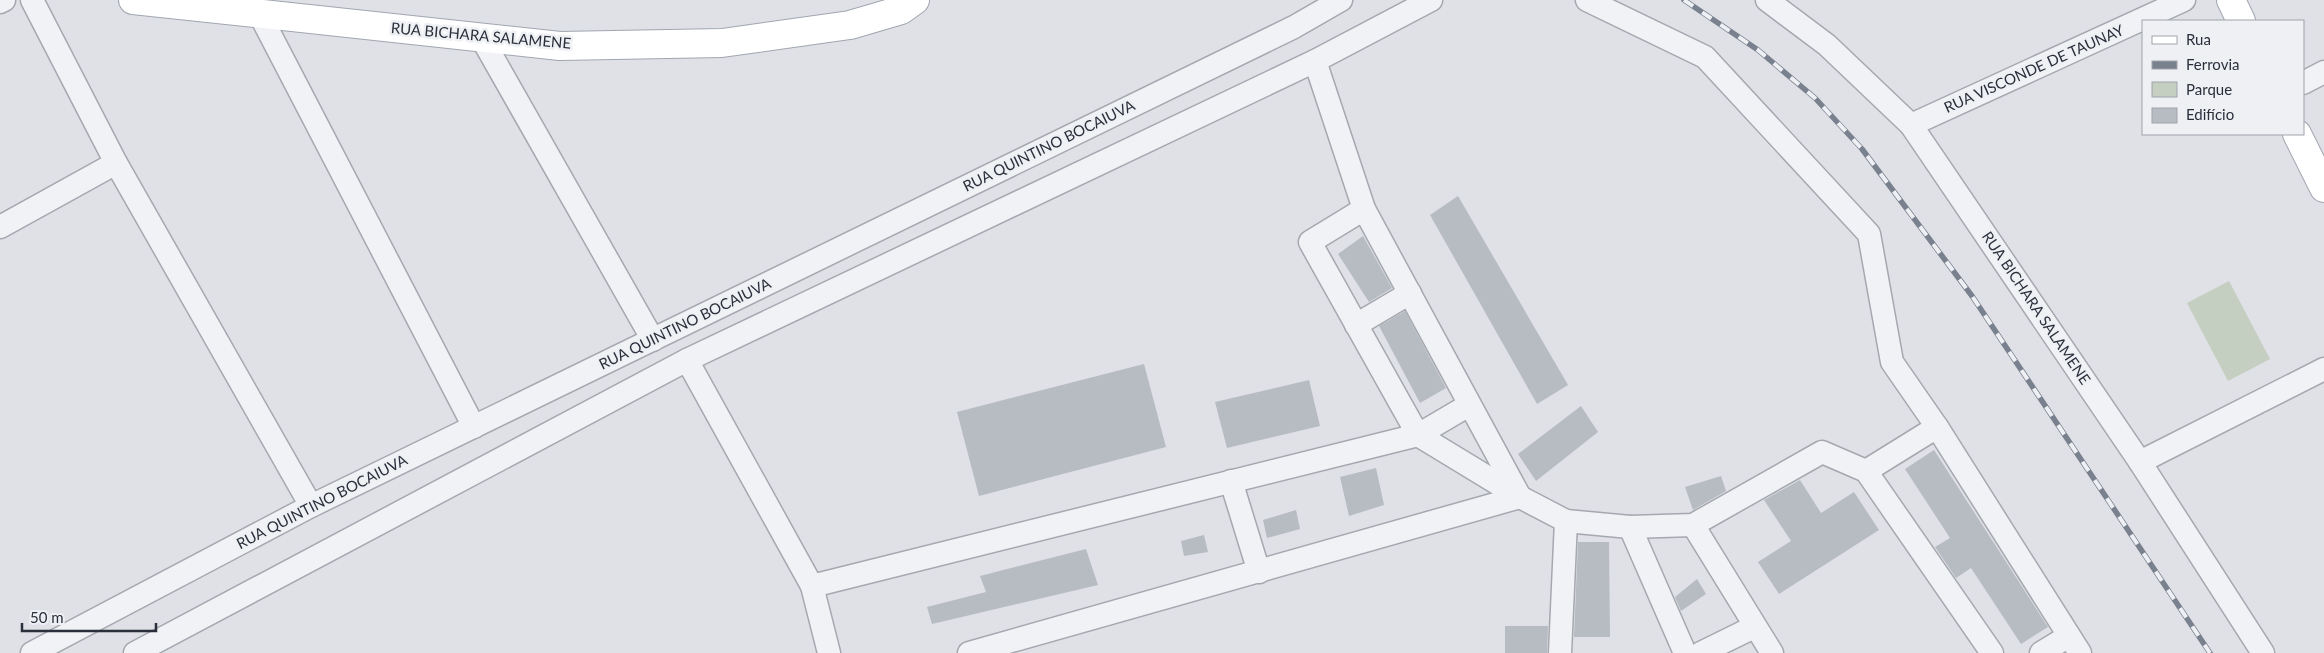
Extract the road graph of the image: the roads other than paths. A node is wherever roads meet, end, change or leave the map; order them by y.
1 (4, 0) edge
2 (32, 0) edge
3 (133, 0) edge
4 (915, 0) edge
5 (1341, 0) edge
6 (1431, 0) edge
7 (1588, 0) edge
8 (1767, 0) edge
9 (2184, 0) edge
10 (2231, 0) edge
11 (0, 2) edge
12 (259, 13) junction
13 (2241, 20) edge
14 (481, 37) junction
15 (1315, 61) junction
16 (2324, 72) edge
17 (2304, 82) edge
18 (1910, 125) junction
19 (2298, 135) edge
20 (116, 163) junction
21 (2324, 188) edge
22 (1364, 209) junction
23 (0, 227) edge
24 (1410, 293) junction
25 (1356, 325) junction
26 (652, 340) junction
27 (687, 360) junction
28 (2324, 369) edge
29 (1469, 405) junction
30 (474, 427) junction
31 (1937, 427) junction
32 (1418, 435) junction
33 (2140, 462) junction
34 (1866, 471) junction
35 (1231, 482) junction
36 (1520, 497) junction
37 (311, 506) junction
38 (1566, 521) junction
39 (1694, 525) junction
40 (1630, 527) junction
41 (1259, 572) junction
42 (812, 586) junction
43 (1754, 627) junction
44 (2074, 644) edge
45 (32, 653) edge
46 (135, 653) edge
47 (829, 653) edge
48 (969, 653) edge
49 (1560, 653) edge
50 (1685, 653) edge
51 (1700, 653) edge
52 (1772, 653) edge
53 (1992, 653) edge
54 (2041, 653) edge
55 (2263, 653) edge

1 - 11 street
2 - 20 street
3 - 12 main road, RUA BICHARA SALAMENE
4 - 14 main road, RUA BICHARA SALAMENE
5 - 26 street, RUA QUINTINO BOCAIUVA
6 - 15 street
7 - 31 street
8 - 18 street, RUA BICHARA SALAMENE
9 - 18 street, RUA VISCONDE DE TAUNAY
10 - 13 main road
12 - 14 main road, RUA BICHARA SALAMENE
12 - 30 street
14 - 26 street
15 - 22 street
15 - 27 street
16 - 17 street
18 - 33 street, RUA BICHARA SALAMENE
19 - 21 main road
20 - 23 street
20 - 37 street
22 - 24 street
22 - 25 street
24 - 25 street
24 - 29 street
25 - 32 street
26 - 30 street, RUA QUINTINO BOCAIUVA
27 - 42 street
27 - 46 street
28 - 33 street
29 - 32 street
29 - 36 street
30 - 37 street, RUA QUINTINO BOCAIUVA
31 - 34 street
31 - 44 street
32 - 35 street
32 - 36 street
33 - 55 street, RUA BICHARA SALAMENE
34 - 39 street
34 - 53 street
35 - 41 street
35 - 42 street
36 - 38 street
36 - 41 street
37 - 45 street, RUA QUINTINO BOCAIUVA
38 - 40 street
38 - 49 street
39 - 40 street
39 - 43 street
40 - 50 street
41 - 48 street
42 - 47 street
43 - 51 street
43 - 52 street
44 - 54 street

